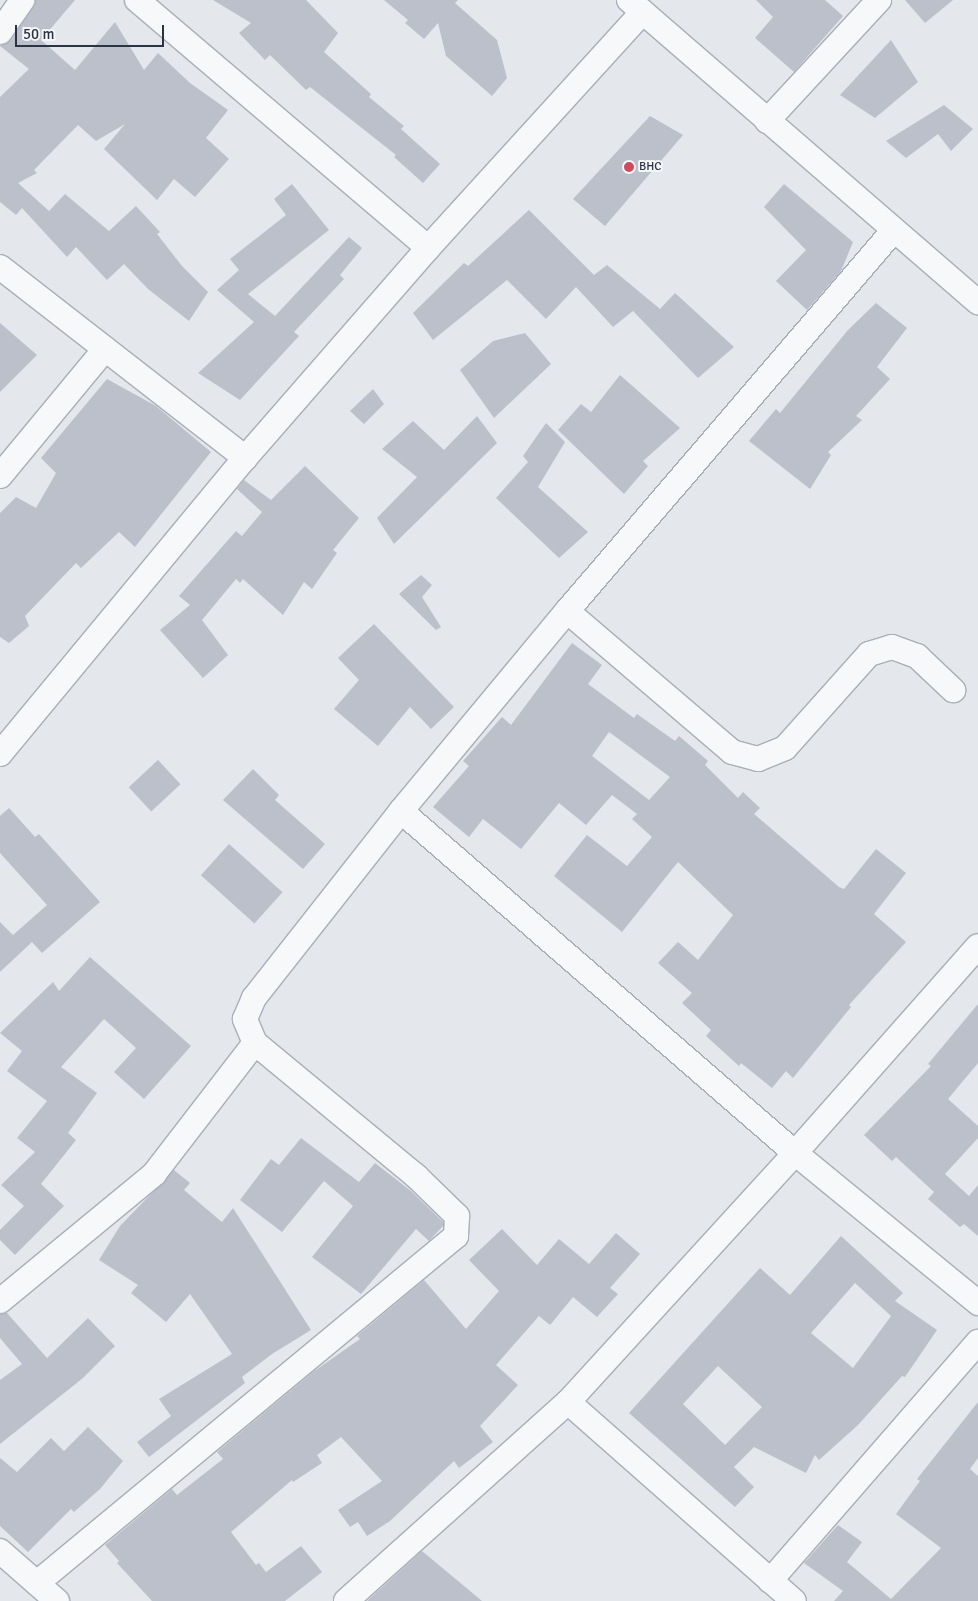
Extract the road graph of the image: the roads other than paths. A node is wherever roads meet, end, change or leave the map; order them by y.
1 (22, 0) edge
2 (138, 0) edge
3 (880, 0) edge
4 (636, 6) edge
5 (0, 32) edge
6 (768, 121) junction
7 (894, 230) junction
8 (428, 248) junction
9 (0, 267) edge
10 (978, 302) edge
11 (105, 349) junction
12 (245, 458) junction
13 (0, 476) edge
14 (567, 611) junction
15 (954, 690) dead end
16 (0, 754) edge
17 (401, 811) junction
18 (975, 956) edge
19 (255, 1043) junction
20 (795, 1153) junction
21 (0, 1301) edge
22 (978, 1303) edge
23 (978, 1342) edge
24 (568, 1402) junction
25 (0, 1551) edge
26 (770, 1581) junction
27 (37, 1583) junction
28 (57, 1601) edge
29 (346, 1601) edge
30 (794, 1601) edge

1 - 5 street
2 - 8 street
3 - 6 street
4 - 6 street
4 - 8 street
6 - 7 street
7 - 10 street
7 - 14 street
8 - 12 street
9 - 11 street
11 - 12 street
11 - 13 street
12 - 16 street
14 - 15 street
14 - 17 street
17 - 19 street
17 - 20 street
18 - 20 street
19 - 21 street
19 - 27 street
20 - 22 street
20 - 24 street
23 - 26 street
24 - 26 street
24 - 29 street
25 - 27 street
26 - 30 street
27 - 28 street

